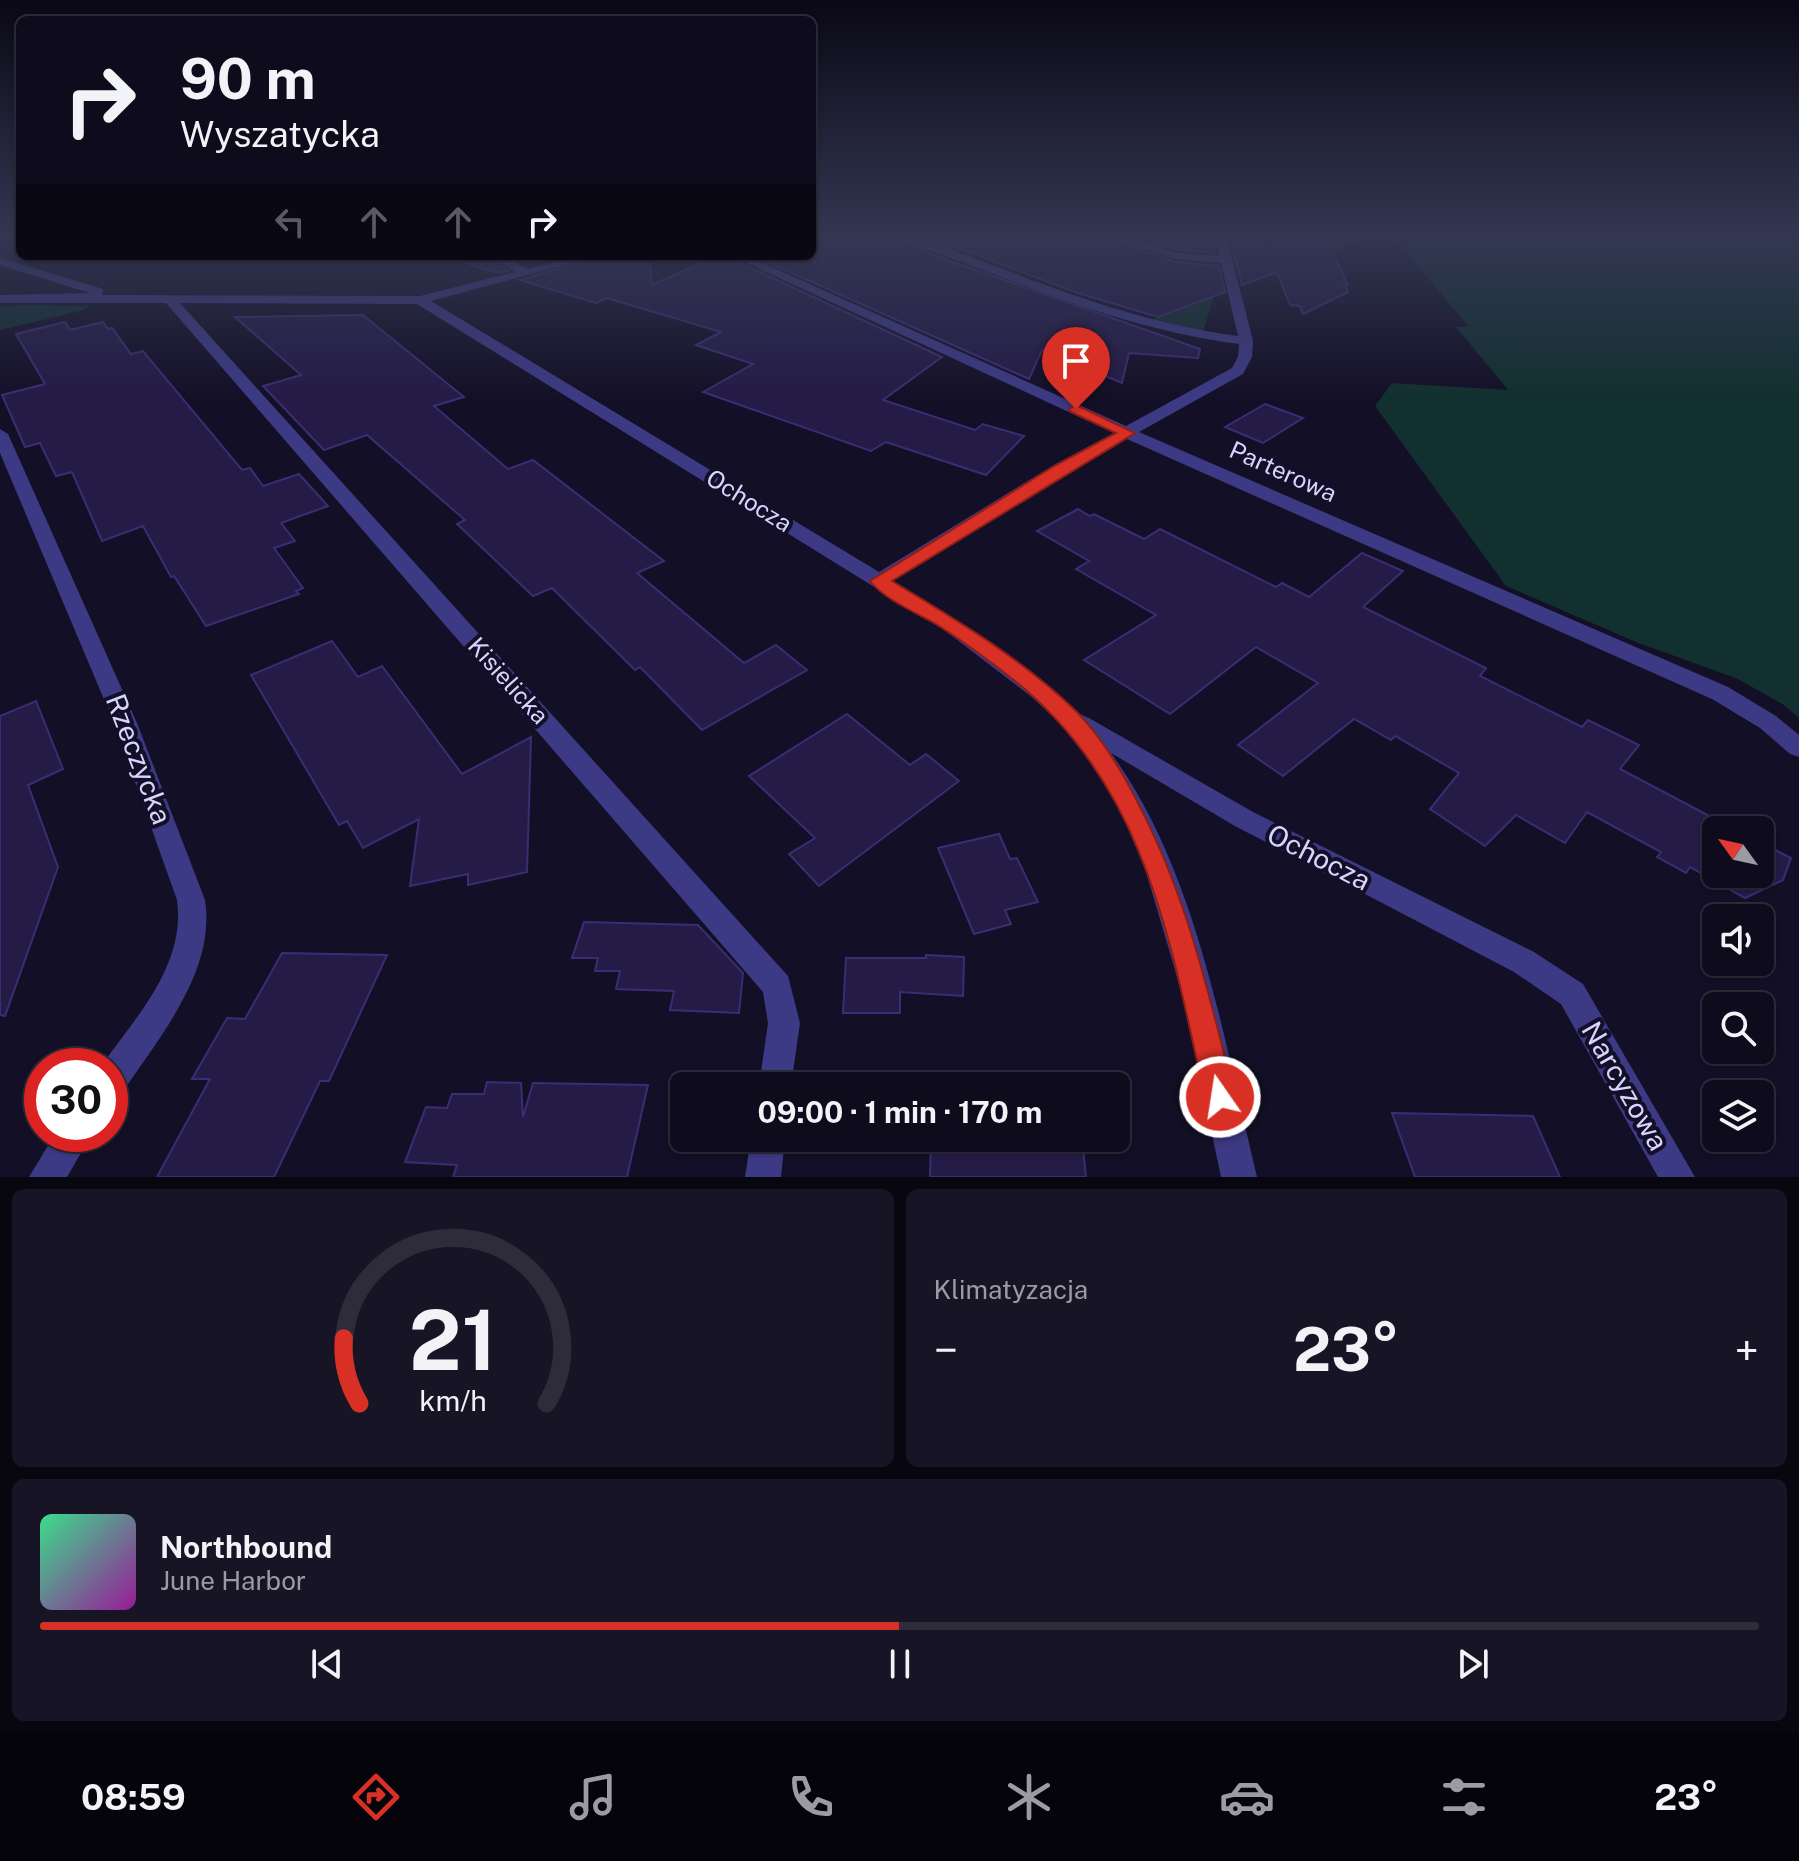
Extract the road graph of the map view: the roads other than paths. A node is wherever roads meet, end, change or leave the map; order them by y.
1 (92, 290) edge
2 (459, 290) edge
3 (813, 290) edge
4 (1053, 290) edge
5 (1235, 290) edge
6 (2, 300) edge
7 (88, 300) junction
8 (420, 300) junction
9 (171, 301) junction
10 (1246, 341) junction
11 (1128, 433) junction
12 (0, 434) edge
13 (879, 581) junction
14 (1068, 716) junction
15 (1799, 748) edge
16 (1572, 994) joint
17 (128, 1054) edge
18 (777, 1072) edge
19 (63, 1152) edge
20 (766, 1152) edge
21 (47, 1177) edge
22 (763, 1177) edge
23 (1239, 1177) edge
24 (1677, 1177) edge

1 - 7 street
2 - 8 street
3 - 11 street, Parterowa
4 - 10 street
5 - 10 street
6 - 7 street
7 - 9 street
8 - 9 street
8 - 13 street, Ochocza
9 - 18 street, Kisielicka
10 - 11 street
11 - 13 street
11 - 15 street, Parterowa
12 - 17 street, Rzeczycka
13 - 14 street, Ochocza
14 - 16 street, Ochocza
14 - 23 street, Ochocza
16 - 24 street, Narcyzowa
19 - 21 street
20 - 22 street

